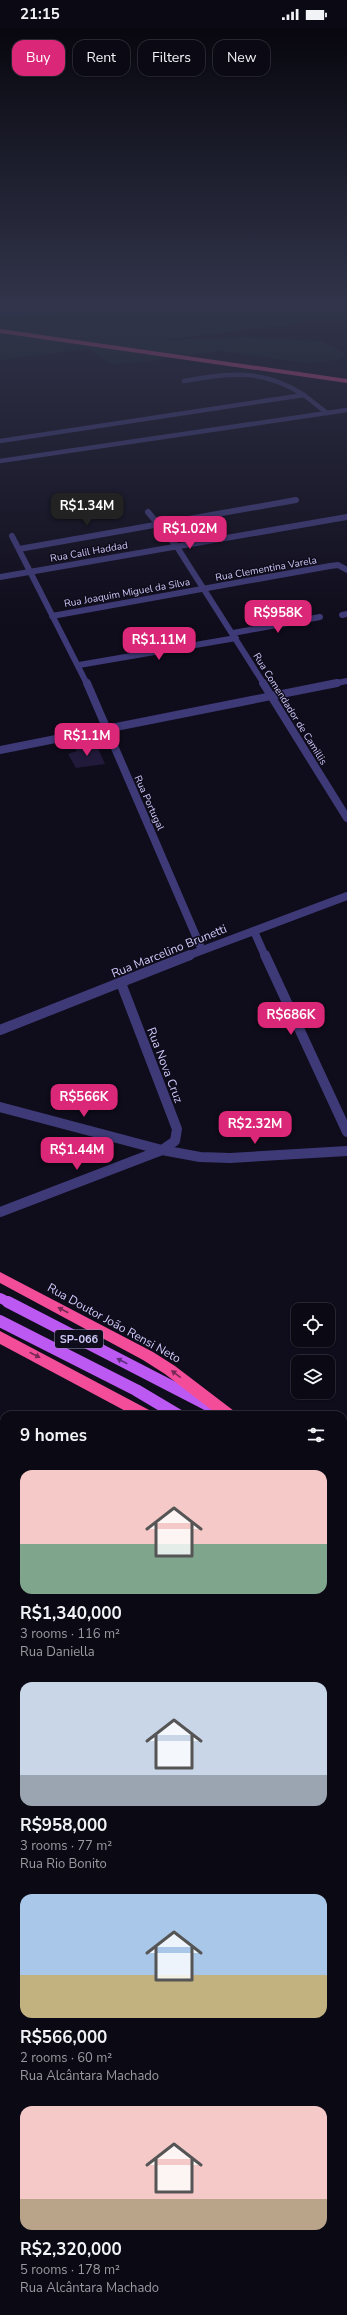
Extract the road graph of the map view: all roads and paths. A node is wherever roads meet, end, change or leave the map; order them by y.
1 (193, 412) edge
2 (335, 412) edge
3 (327, 413) joint
4 (0, 441) edge
5 (0, 461) edge
6 (296, 500) dead end
7 (148, 512) dead end
8 (347, 517) edge
9 (158, 523) junction
10 (12, 536) dead end
11 (177, 546) junction
12 (19, 549) junction
13 (347, 570) edge
14 (31, 572) junction
15 (0, 577) edge
16 (205, 589) junction
17 (52, 616) junction
18 (320, 617) dead end
19 (234, 635) junction
20 (79, 665) junction
21 (347, 681) edge
22 (269, 696) junction
23 (105, 728) junction
24 (0, 750) edge
25 (347, 818) edge
26 (347, 896) edge
27 (254, 931) junction
28 (202, 950) junction
29 (121, 983) junction
30 (0, 1030) edge
31 (0, 1107) edge
32 (347, 1132) edge
33 (162, 1150) junction
34 (347, 1151) edge
35 (0, 1212) edge
36 (0, 1277) edge
37 (0, 1298) edge
38 (0, 1321) edge
39 (0, 1337) edge
40 (139, 1411) edge
41 (171, 1411) edge
42 (220, 1411) edge
43 (223, 1411) edge

1 - 4 street
2 - 3 street
3 - 5 street
6 - 9 street
7 - 9 street, Rua Comendador de Camillis
8 - 11 street, Rua Calil Haddad
9 - 11 street, Rua Comendador de Camillis
9 - 12 street
10 - 12 street, Rua Portugal
11 - 14 street, Rua Calil Haddad
11 - 16 street, Rua Comendador de Camillis
12 - 14 street, Rua Portugal
13 - 16 street, Rua Clementina Varela
14 - 15 street, Rua Calil Haddad
14 - 17 street, Rua Portugal
16 - 17 street, Rua Joaquim Miguel da Silva
16 - 19 street, Rua Comendador de Camillis
17 - 20 street, Rua Portugal
18 - 19 street
19 - 20 street
19 - 22 street, Rua Comendador de Camillis
20 - 23 street, Rua Portugal
21 - 22 street
22 - 23 street
22 - 25 street, Rua Comendador de Camillis
23 - 24 street
23 - 28 street, Rua Portugal
26 - 27 street, Rua Marcelino Brunetti
27 - 28 street, Rua Marcelino Brunetti
27 - 32 street
28 - 29 street, Rua Marcelino Brunetti
29 - 30 street, Rua Marcelino Brunetti
29 - 33 street, Rua Nova Cruz
31 - 33 street
33 - 34 street
33 - 35 street
43 -> 36 highway, Rua Doutor João Rensi Neto
42 -> 37 main road, SP-066
38 - 41 main road, SP-066
39 -> 40 highway

